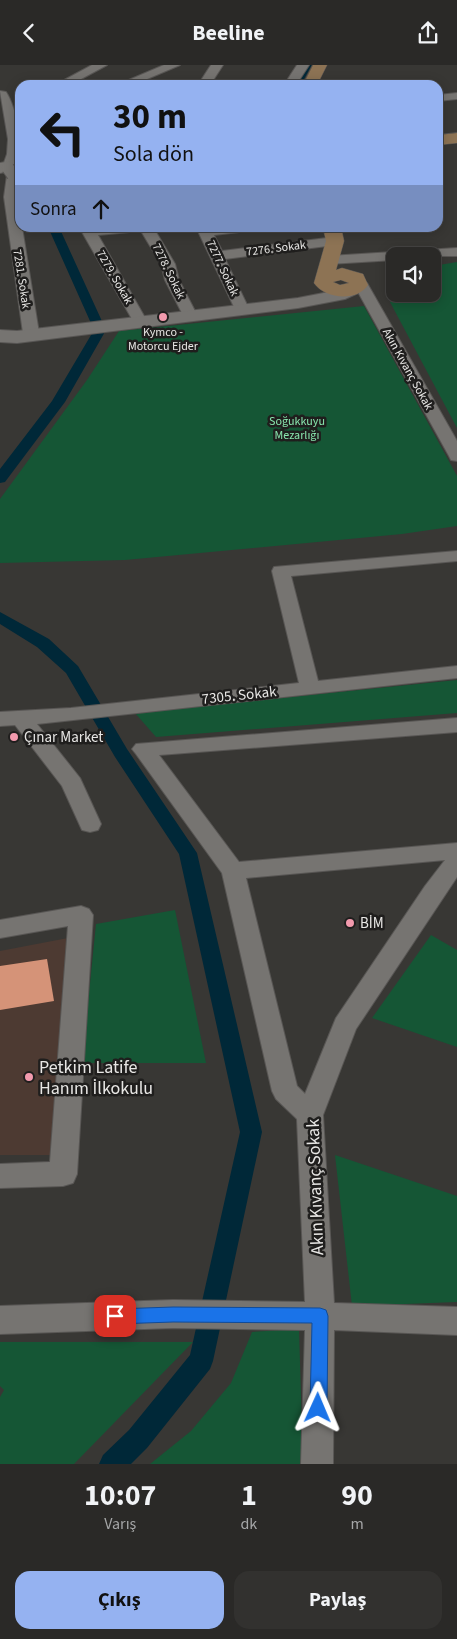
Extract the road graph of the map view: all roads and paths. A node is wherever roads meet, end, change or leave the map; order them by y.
1 (78, 65) edge
2 (101, 65) edge
3 (174, 65) edge
4 (217, 65) edge
5 (303, 65) edge
6 (320, 65) edge
7 (150, 75) junction
8 (60, 80) edge
9 (65, 80) edge
10 (136, 80) edge
11 (159, 80) edge
12 (207, 80) edge
13 (293, 80) edge
14 (312, 80) edge
15 (15, 95) edge
16 (2, 96) edge
17 (457, 96) edge
18 (443, 97) edge
19 (8, 127) edge
20 (457, 131) edge
21 (443, 132) edge
22 (0, 134) edge
23 (457, 138) edge
24 (443, 139) edge
25 (14, 148) junction
26 (0, 151) edge
27 (11, 172) edge
28 (89, 232) edge
29 (149, 232) edge
30 (206, 232) edge
31 (333, 234) edge
32 (457, 253) edge
33 (218, 255) junction
34 (441, 257) edge
35 (337, 259) junction
36 (386, 269) edge
37 (357, 282) junction
38 (324, 283) junction
39 (268, 306) junction
40 (242, 309) junction
41 (190, 315) junction
42 (133, 323) junction
43 (12, 337) edge
44 (457, 456) edge
45 (457, 556) edge
46 (457, 672) edge
47 (310, 687) junction
48 (21, 718) junction
49 (0, 719) edge
50 (457, 725) edge
51 (90, 824) dead end
52 (457, 851) edge
53 (457, 861) edge
54 (233, 871) junction
55 (0, 929) edge
56 (310, 1115) junction
57 (0, 1176) edge
58 (320, 1316) junction
59 (0, 1320) edge
60 (457, 1321) edge
61 (317, 1464) edge

1 - 8 street
2 - 9 street
3 - 7 street
4 - 12 street
5 - 13 street
6 - 14 main road
7 - 10 street
7 - 11 street
15 - 16 street
16 - 19 street
17 - 18 street
19 - 22 street
19 - 25 street
20 - 21 main road
23 - 24 main road
25 - 26 street
25 - 27 street
27 - 43 street, 7281. Sokak
28 - 42 street, 7279. Sokak
29 - 41 street, 7278. Sokak
30 - 33 street, 7277. Sokak
31 - 33 street, 7276. Sokak
31 - 35 main road
32 - 34 street
32 - 35 street
33 - 40 street, 7277. Sokak
35 - 37 main road
35 - 38 main road
36 - 37 street
37 - 38 main road
37 - 39 street
37 - 44 street, Akın Kıvanç Sokak
38 - 39 street
39 - 40 street
40 - 41 street
41 - 42 street
42 - 43 street
45 - 47 street
46 - 47 street, 7305. Sokak
47 - 48 street, 7305. Sokak
48 - 49 street, 7305. Sokak
48 - 51 street
50 - 54 street
52 - 54 street
53 - 56 street, Akın Kıvanç Sokak
54 - 56 street
55 - 57 street
56 - 58 street, Akın Kıvanç Sokak
58 - 59 street
58 - 60 street
58 - 61 street, Akın Kıvanç Sokak

